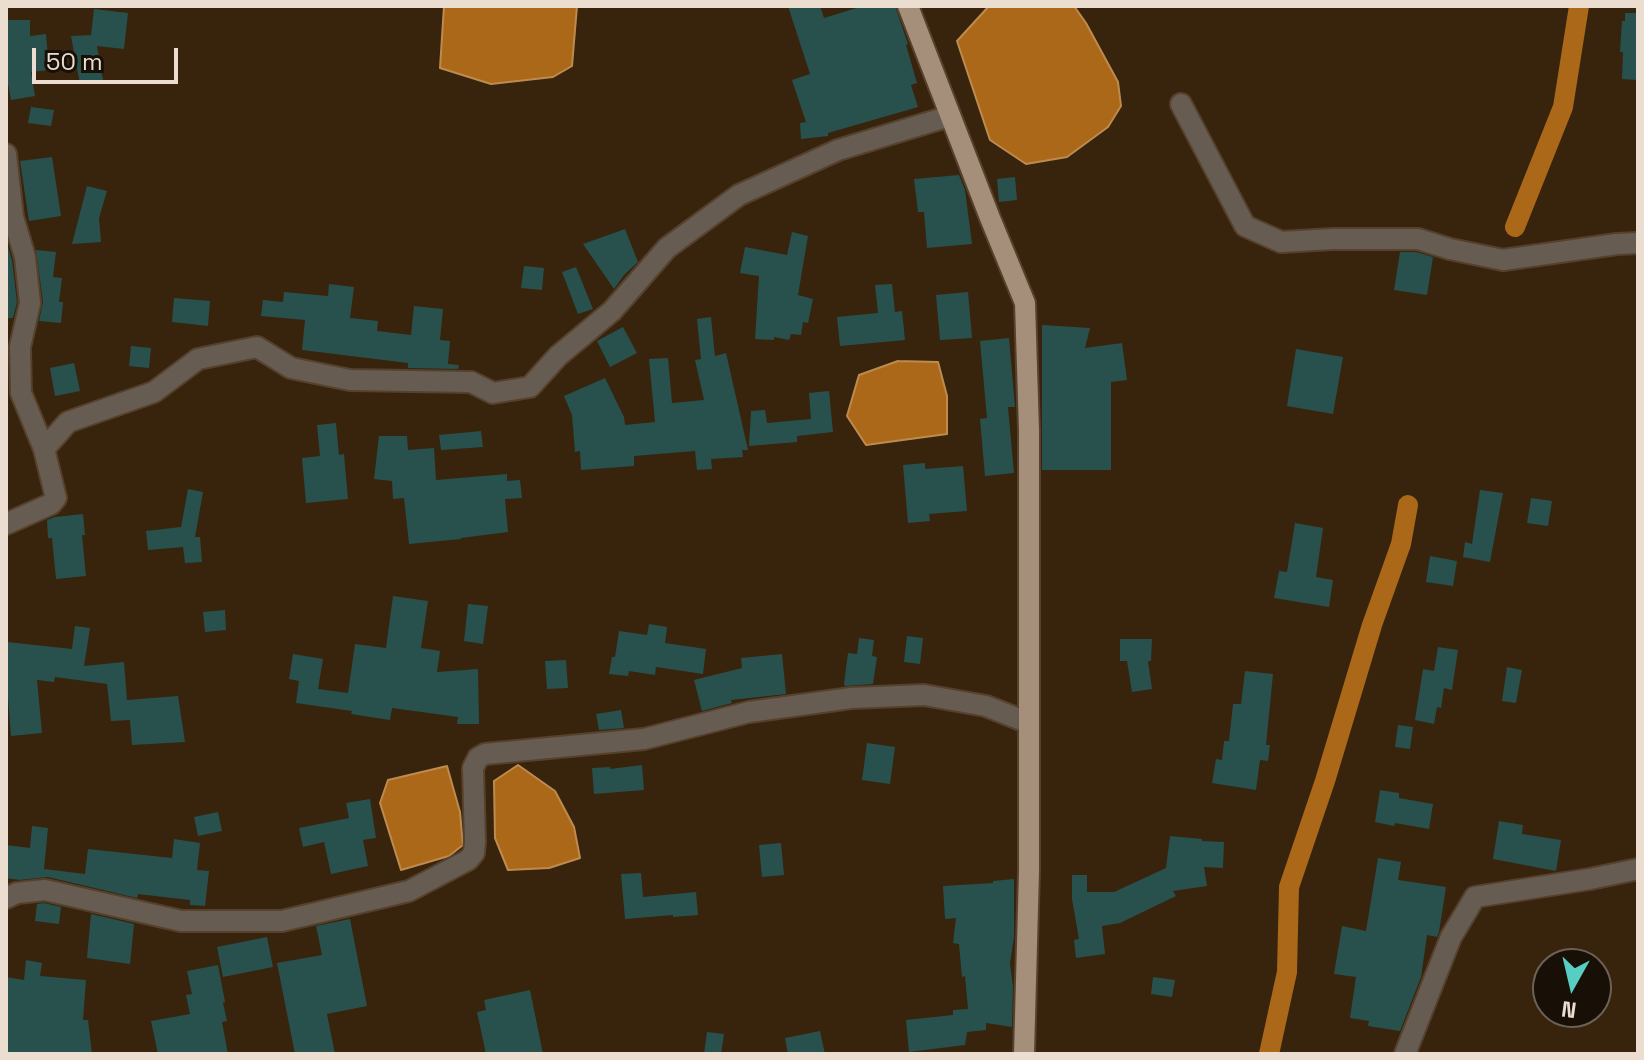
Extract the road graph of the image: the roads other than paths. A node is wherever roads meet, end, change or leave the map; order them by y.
1 (908, 6) edge
2 (1181, 104) dead end
3 (950, 116) junction
4 (6, 154) edge
5 (1638, 243) edge
6 (44, 449) junction
7 (6, 524) edge
8 (1029, 723) junction
9 (1638, 869) edge
10 (6, 898) edge
11 (1024, 1054) edge
12 (1405, 1054) edge

1 - 3 main road
2 - 5 street
3 - 6 street
3 - 8 main road
4 - 6 street
6 - 7 street
8 - 10 street
8 - 11 main road
9 - 12 street

